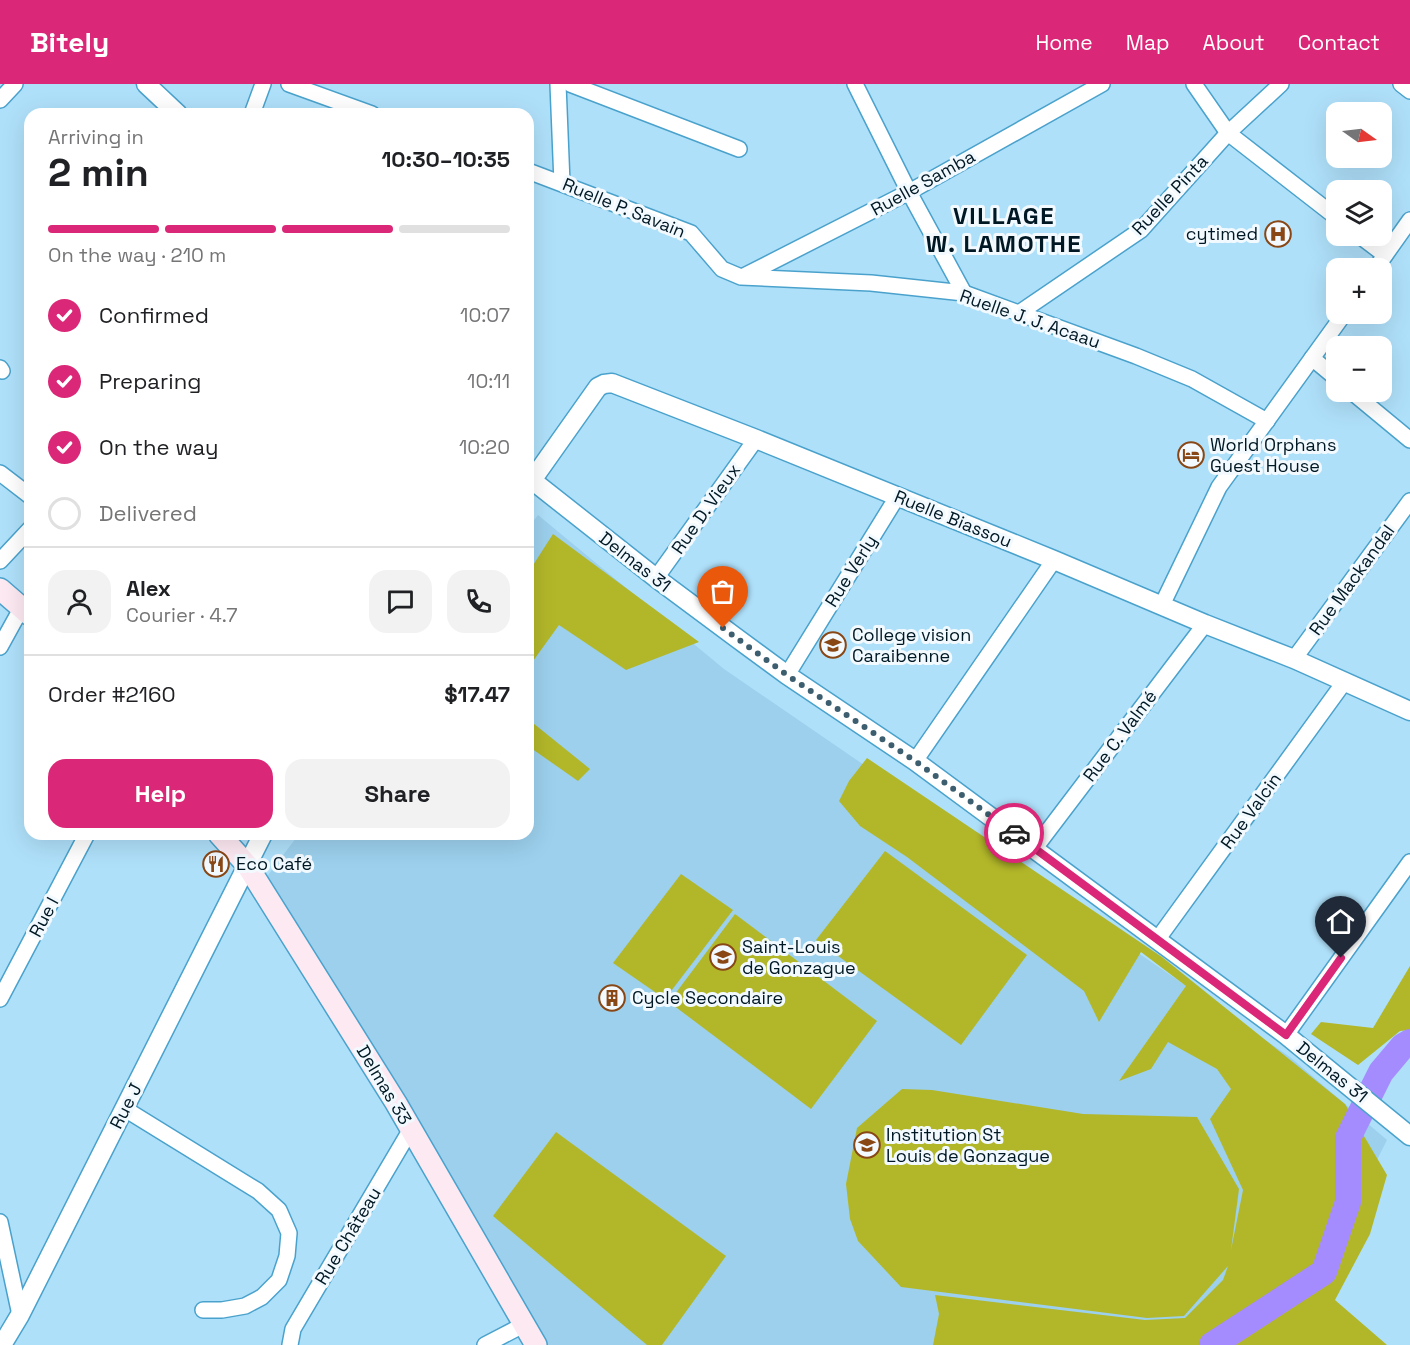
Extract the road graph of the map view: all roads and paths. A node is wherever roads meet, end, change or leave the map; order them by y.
1 (15, 84) edge
2 (146, 84) edge
3 (263, 84) edge
4 (289, 84) edge
5 (558, 84) edge
6 (570, 84) edge
7 (855, 84) edge
8 (1102, 84) edge
9 (1194, 84) edge
10 (1281, 84) edge
11 (1401, 84) edge
12 (1410, 91) edge
13 (0, 100) edge
14 (172, 108) edge
15 (254, 108) edge
16 (355, 108) edge
17 (1228, 133) junction
18 (739, 149) dead end
19 (534, 173) edge
20 (562, 183) junction
21 (909, 192) junction
22 (1326, 209) edge
23 (1410, 220) edge
24 (1373, 246) edge
25 (1385, 255) junction
26 (1383, 258) edge
27 (741, 277) junction
28 (964, 293) junction
29 (1019, 313) junction
30 (1337, 324) edge
31 (1312, 358) junction
32 (1326, 370) edge
33 (1364, 402) edge
34 (1267, 421) junction
35 (756, 439) junction
36 (1410, 440) edge
37 (0, 473) edge
38 (534, 474) edge
39 (534, 485) edge
40 (24, 491) edge
41 (897, 497) junction
42 (1410, 501) edge
43 (24, 535) edge
44 (1054, 560) junction
45 (0, 561) edge
46 (656, 579) junction
47 (0, 589) edge
48 (1162, 605) junction
49 (24, 609) edge
50 (24, 614) edge
51 (1205, 624) junction
52 (0, 647) edge
53 (1294, 659) junction
54 (787, 675) junction
55 (1345, 681) junction
56 (1410, 711) edge
57 (915, 761) junction
58 (84, 840) edge
59 (224, 840) edge
60 (259, 840) edge
61 (1035, 849) junction
62 (1410, 862) edge
63 (247, 865) junction
64 (1157, 940) junction
65 (0, 999) edge
66 (1286, 1035) junction
67 (125, 1109) junction
68 (411, 1129) junction
69 (1410, 1136) edge
70 (0, 1222) edge
71 (203, 1310) dead end
72 (20, 1315) junction
73 (525, 1324) junction
74 (2, 1345) edge
75 (290, 1345) edge
76 (486, 1345) edge
77 (536, 1345) edge

1 - 13 street
2 - 14 street
3 - 15 street
4 - 16 street
5 - 20 street
6 - 18 street
7 - 21 street
8 - 21 street, Ruelle Samba
9 - 17 street
10 - 17 street, Ruelle Pinta
11 - 12 street
17 - 22 street
17 - 29 street, Ruelle Pinta
19 - 20 street, Ruelle P. Savain
20 - 27 street, Ruelle P. Savain
21 - 27 street, Ruelle Samba
21 - 28 street
23 - 25 street
24 - 25 street
25 - 26 street
27 - 28 street, Ruelle J. J. Acaau
28 - 29 street, Ruelle J. J. Acaau
29 - 34 street, Ruelle J. J. Acaau
30 - 31 street
31 - 32 street
31 - 34 street
33 - 36 street
34 - 48 street
35 - 38 street, Ruelle Biassou
35 - 41 street, Ruelle Biassou
35 - 46 street, Rue D. Vieux
37 - 40 street
39 - 46 street, Delmas 31
41 - 44 street, Ruelle Biassou
41 - 54 street, Rue Verly
42 - 53 street, Rue Mackandal
43 - 45 street
44 - 48 street, Ruelle Biassou
44 - 57 street
46 - 54 street, Delmas 31
47 - 49 main road
48 - 51 street, Ruelle Biassou
50 - 52 street
51 - 53 street, Ruelle Biassou
51 - 61 street, Rue C. Valmé
53 - 55 street, Ruelle Biassou
54 - 57 street, Delmas 31
55 - 56 street, Ruelle Biassou
55 - 64 street, Rue Valcin
57 - 61 street, Delmas 31
58 - 65 street, Rue I
59 - 63 main road, Delmas 33
60 - 63 street, Rue J
61 - 64 street, Delmas 31
62 - 66 street
63 - 67 street, Rue J
63 - 68 main road, Delmas 33
64 - 66 street, Delmas 31
66 - 69 street, Delmas 31
67 - 71 street
67 - 72 street, Rue J
68 - 73 main road, Delmas 33
68 - 75 street, Rue Château
70 - 72 street
72 - 74 street, Rue J
73 - 76 street
73 - 77 main road, Delmas 33

